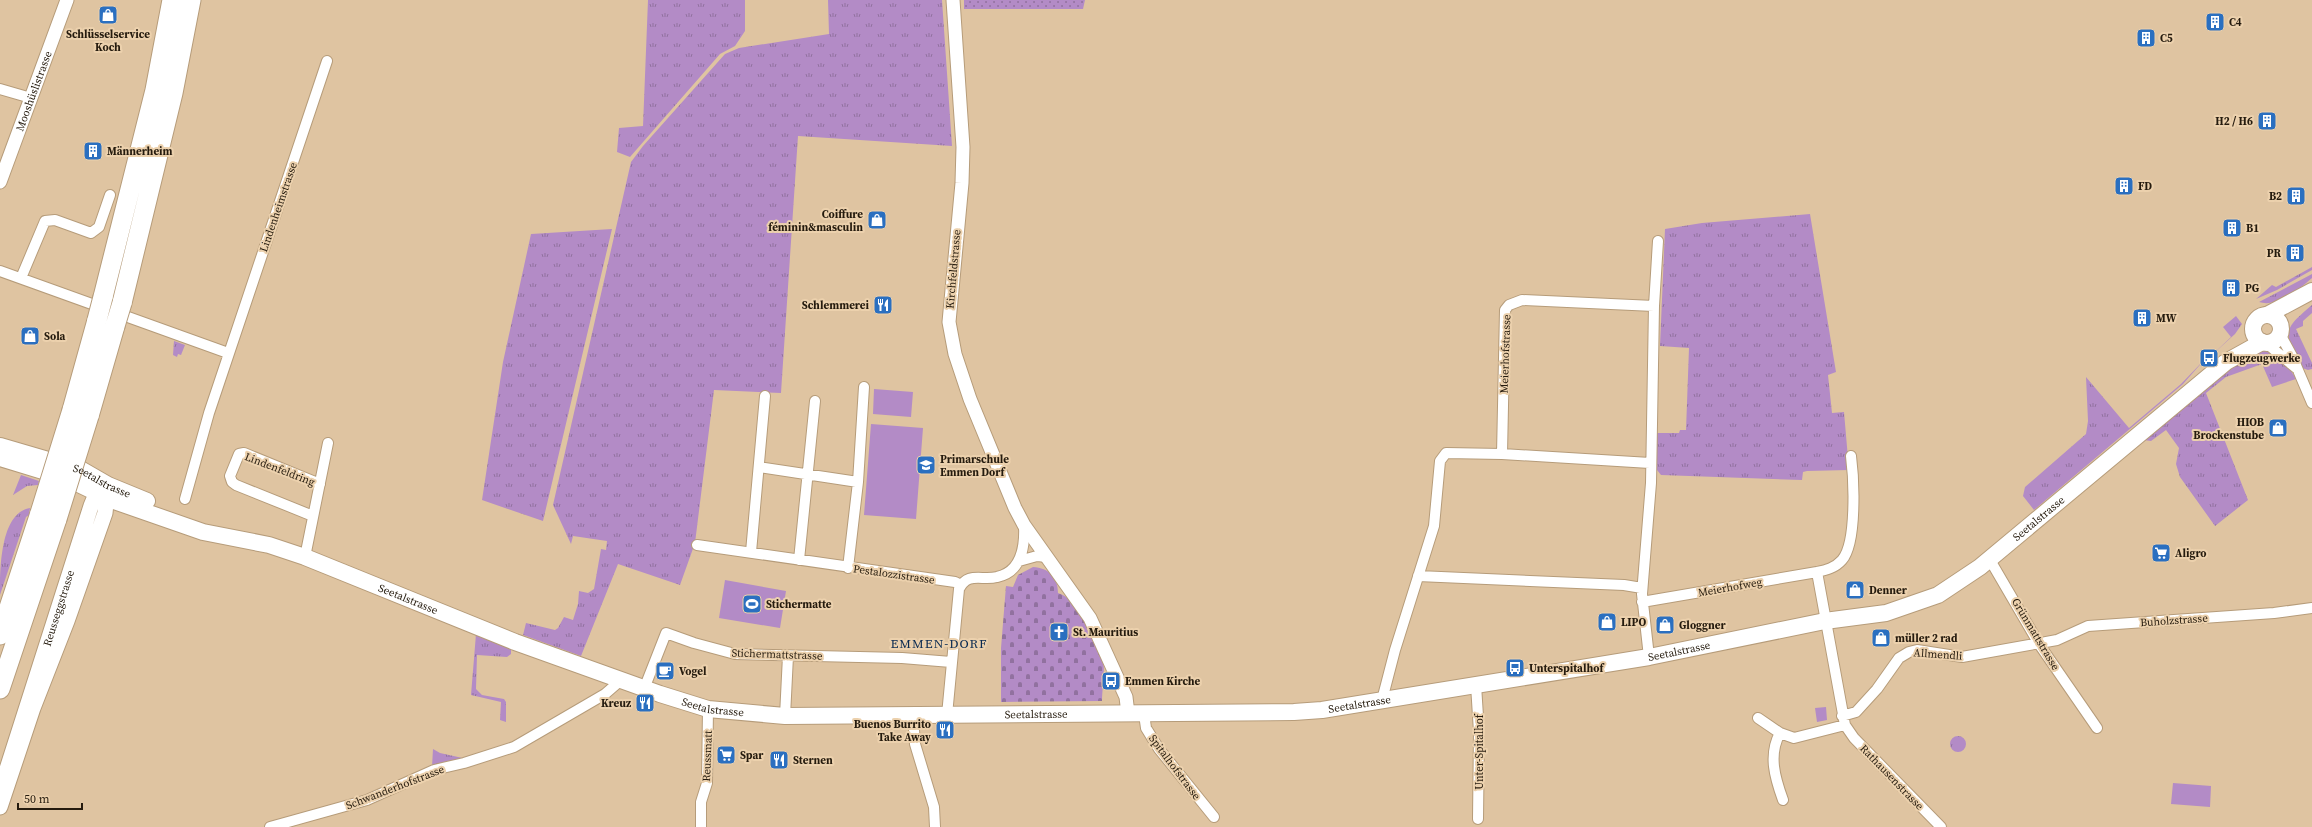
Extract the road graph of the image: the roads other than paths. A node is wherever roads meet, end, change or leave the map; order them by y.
1 (67, 0) edge
2 (172, 0) edge
3 (191, 0) edge
4 (953, 0) edge
5 (327, 61) dead end
6 (0, 89) edge
7 (164, 91) junction
8 (31, 98) junction
9 (151, 144) junction
10 (0, 182) edge
11 (110, 195) dead end
12 (1658, 241) dead end
13 (0, 271) edge
14 (21, 278) junction
15 (1654, 306) junction
16 (2268, 336) junction
17 (228, 353) junction
18 (2297, 370) junction
19 (864, 387) dead end
20 (765, 396) dead end
21 (815, 401) dead end
22 (2312, 403) edge
23 (328, 443) dead end
24 (0, 446) edge
25 (1502, 454) junction
26 (1851, 456) dead end
27 (0, 458) edge
28 (1650, 463) junction
29 (759, 467) junction
30 (809, 474) junction
31 (858, 482) junction
32 (320, 484) junction
33 (104, 492) junction
34 (185, 499) dead end
35 (128, 505) junction
36 (49, 516) junction
37 (313, 516) junction
38 (1024, 525) junction
39 (96, 541) junction
40 (269, 545) junction
41 (697, 545) dead end
42 (751, 552) junction
43 (305, 557) junction
44 (1047, 557) junction
45 (799, 560) junction
46 (1990, 560) junction
47 (1019, 561) junction
48 (848, 568) junction
49 (1817, 572) junction
50 (1418, 576) junction
51 (961, 585) junction
52 (1642, 588) junction
53 (1642, 602) junction
54 (2312, 608) edge
55 (1825, 621) junction
56 (0, 635) edge
57 (2038, 644) junction
58 (788, 656) junction
59 (1649, 657) junction
60 (952, 662) junction
61 (620, 680) junction
62 (1476, 685) junction
63 (0, 688) edge
64 (644, 689) junction
65 (1382, 700) junction
66 (708, 709) junction
67 (1136, 714) junction
68 (947, 715) junction
69 (785, 716) junction
70 (913, 716) junction
71 (1758, 718) dead end
72 (1844, 720) junction
73 (2097, 728) dead end
74 (1780, 733) junction
75 (0, 791) edge
76 (1783, 800) dead end
77 (0, 808) edge
78 (1214, 817) dead end
79 (1478, 818) dead end
80 (270, 827) edge
81 (701, 827) edge
82 (935, 827) edge
83 (1941, 827) edge

1 - 8 street, Mooshüslistrasse
2 - 7 highway
3 - 7 highway
4 - 38 street, Kirchfeldstrasse
5 - 17 street, Lindenheimstrasse
6 - 8 street
7 - 9 highway
8 - 10 street, Mooshüslistrasse
9 - 36 highway, bridge
9 - 36 highway, bridge
11 - 14 street
12 - 15 street
13 - 14 street
14 - 17 street
15 - 25 street, Meierhofstrasse
15 - 28 street
16 - 16 main road, Seetalstrasse
16 - 18 street
16 - 18 street
16 - 46 main road, Seetalstrasse
17 - 34 street, Lindenheimstrasse
18 - 22 street
19 - 31 street
20 - 29 street
21 - 30 street
23 - 32 street, Lindenfeldring
24 - 33 main road, Seetalstrasse
25 - 28 street
25 - 50 street
26 - 49 street
27 - 33 main road, Seetalstrasse
28 - 52 street
29 - 30 street
29 - 42 street
30 - 31 street
30 - 45 street
31 - 48 street
32 - 37 street, Lindenfeldring
32 - 37 street, Lindenfeldring
33 - 35 main road, Seetalstrasse
33 - 39 main road, Reusseggstrasse
33 - 40 main road, Seetalstrasse
33 - 75 main road, Reusseggstrasse
35 - 39 main road, Reusseggstrasse
35 - 40 main road, Seetalstrasse
36 - 56 highway
36 - 63 highway
37 - 43 street, Lindenfeldring
38 - 44 street, Kirchfeldstrasse
38 - 47 street, Kirchfeldstrasse
39 - 77 main road, Reusseggstrasse
40 - 43 main road, Seetalstrasse
41 - 42 street, Pestalozzistrasse
42 - 45 street, Pestalozzistrasse
43 - 61 main road, Seetalstrasse
44 - 47 street
44 - 67 street, Kirchfeldstrasse
45 - 48 street, Pestalozzistrasse
46 - 55 main road, Seetalstrasse
46 - 57 street, Grünmattstrasse
47 - 51 street
48 - 51 street, Pestalozzistrasse
49 - 53 street, Meierhofweg
49 - 55 street
50 - 52 street
50 - 65 street
51 - 60 street
52 - 53 street
53 - 59 street
54 - 57 street, Buholzstrasse
55 - 59 main road, Seetalstrasse
55 - 72 street, Rathausenstrasse
57 - 72 street, Allmendli
57 - 73 street, Grünmattstrasse
58 - 60 street, Stichermattstrasse
58 - 64 street, Stichermattstrasse
58 - 69 street
59 - 62 main road, Seetalstrasse
60 - 68 street
61 - 64 main road, Seetalstrasse
61 - 80 street, Schwanderhofstrasse
62 - 65 main road, Seetalstrasse
62 - 79 street, Unter-Spitalhof
64 - 66 main road, Seetalstrasse
65 - 67 main road, Seetalstrasse
66 - 69 main road, Seetalstrasse
66 - 81 street, Reussmatt
67 - 68 main road, Seetalstrasse
67 - 78 street, Spitalhofstrasse
68 - 70 main road, Seetalstrasse
69 - 70 main road, Seetalstrasse
70 - 82 street
71 - 74 street
72 - 74 street
72 - 83 street, Rathausenstrasse
74 - 76 street

